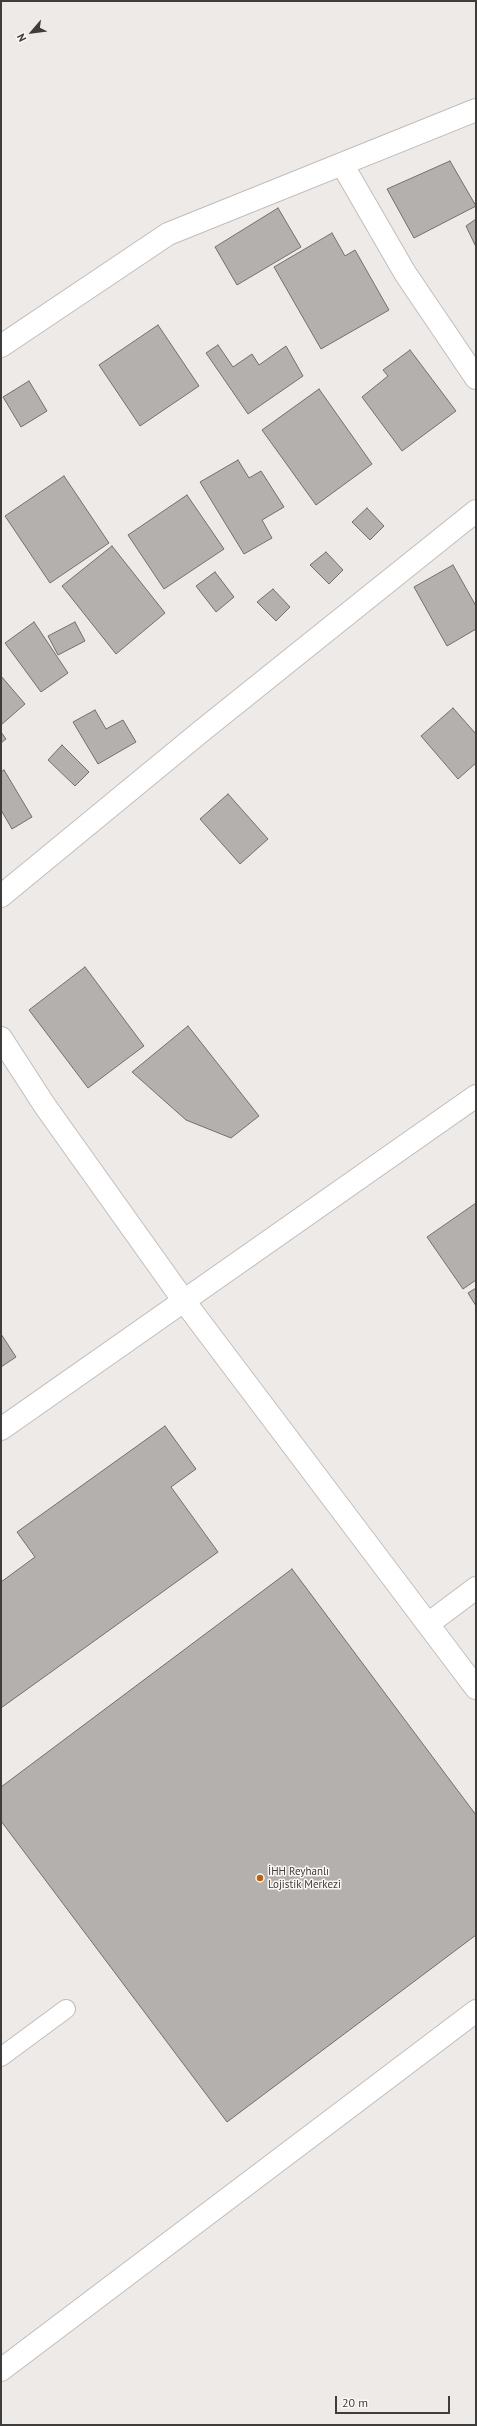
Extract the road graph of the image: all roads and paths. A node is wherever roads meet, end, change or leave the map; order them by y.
1 (476, 110) edge
2 (342, 164) junction
3 (1, 346) edge
4 (476, 378) edge
5 (476, 511) edge
6 (1, 896) edge
7 (1, 1038) edge
8 (476, 1096) edge
9 (184, 1301) junction
10 (1, 1429) edge
11 (476, 1588) edge
12 (428, 1624) junction
13 (476, 1688) edge
14 (66, 2009) dead end
15 (476, 2011) edge
16 (1, 2057) edge
17 (1, 2370) edge

1 - 2 street
2 - 3 street
2 - 4 street
5 - 6 street
7 - 9 street
8 - 9 street
9 - 10 street
9 - 12 street
11 - 12 street
12 - 13 street
14 - 16 lane
15 - 17 street

